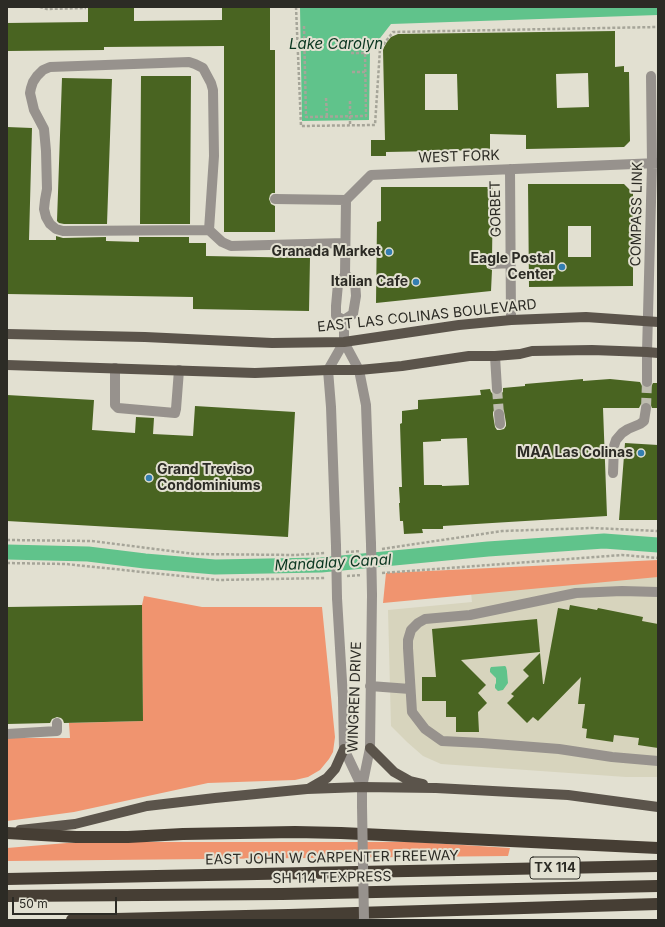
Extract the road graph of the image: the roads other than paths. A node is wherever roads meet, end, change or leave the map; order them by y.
1 (651, 76) dead end
2 (655, 164) edge
3 (510, 169) junction
4 (275, 199) dead end
5 (346, 200) junction
6 (209, 230) junction
7 (345, 243) junction
8 (511, 263) junction
9 (492, 264) dead end
10 (345, 274) junction
11 (344, 320) junction
12 (511, 320) junction
13 (653, 321) edge
14 (7, 334) edge
15 (344, 342) junction
16 (647, 352) junction
17 (658, 353) edge
18 (495, 356) junction
19 (7, 365) edge
20 (115, 368) junction
21 (179, 370) junction
22 (328, 370) junction
23 (359, 370) junction
24 (647, 382) tunnel mouth
25 (497, 389) tunnel mouth
26 (646, 408) tunnel mouth
27 (613, 473) dead end
28 (658, 592) edge
29 (370, 686) junction
30 (410, 689) junction
31 (57, 723) dead end
32 (7, 734) edge
33 (370, 748) junction
34 (344, 749) junction
35 (658, 761) edge
36 (362, 787) junction
37 (436, 788) junction
38 (307, 789) junction
39 (658, 807) edge
40 (7, 832) edge
41 (658, 848) edge
42 (658, 866) edge
43 (7, 879) edge
44 (658, 886) edge
45 (7, 896) edge
46 (658, 904) edge
47 (72, 920) edge
48 (364, 920) edge

1 - 2 street, COMPASS LINK
2 - 3 street, WEST FORK
2 - 13 street, COMPASS LINK
3 - 5 street, WEST FORK
3 - 8 street, GORBET
4 - 5 street
5 - 7 street
6 - 6 street
6 - 7 street
7 - 10 street
8 - 9 street
8 - 12 street, GORBET
10 - 11 street
10 - 11 street
11 - 15 street
12 - 13 main road, EAST LAS COLINAS BOULEVARD
12 - 15 main road, EAST LAS COLINAS BOULEVARD
13 - 16 street, COMPASS LINK
14 - 15 main road, EAST LAS COLINAS BOULEVARD
15 - 22 street
15 - 23 street, WINGREN DRIVE
16 - 17 main road
16 - 18 main road
16 - 24 street, COMPASS LINK
18 - 23 main road
18 - 25 street
19 - 20 main road
20 - 21 main road
20 - 21 street
21 - 22 main road
22 - 23 main road
22 - 34 street, WINGREN DRIVE, bridge
23 - 29 street, WINGREN DRIVE, bridge
26 - 27 street
28 - 30 street
29 - 30 street
29 - 33 street, WINGREN DRIVE
30 - 35 street
31 - 32 street
33 - 36 street, WINGREN DRIVE
33 - 37 main road
34 - 36 street, WINGREN DRIVE
34 - 38 main road
36 - 37 main road
36 - 38 main road
36 - 48 street, bridge
37 - 39 main road
38 - 40 main road
40 - 41 highway
42 - 43 highway, EAST JOHN W CARPENTER FREEWAY / TX 114
44 - 45 highway, SH 114 TEXPRESS
46 - 47 highway

